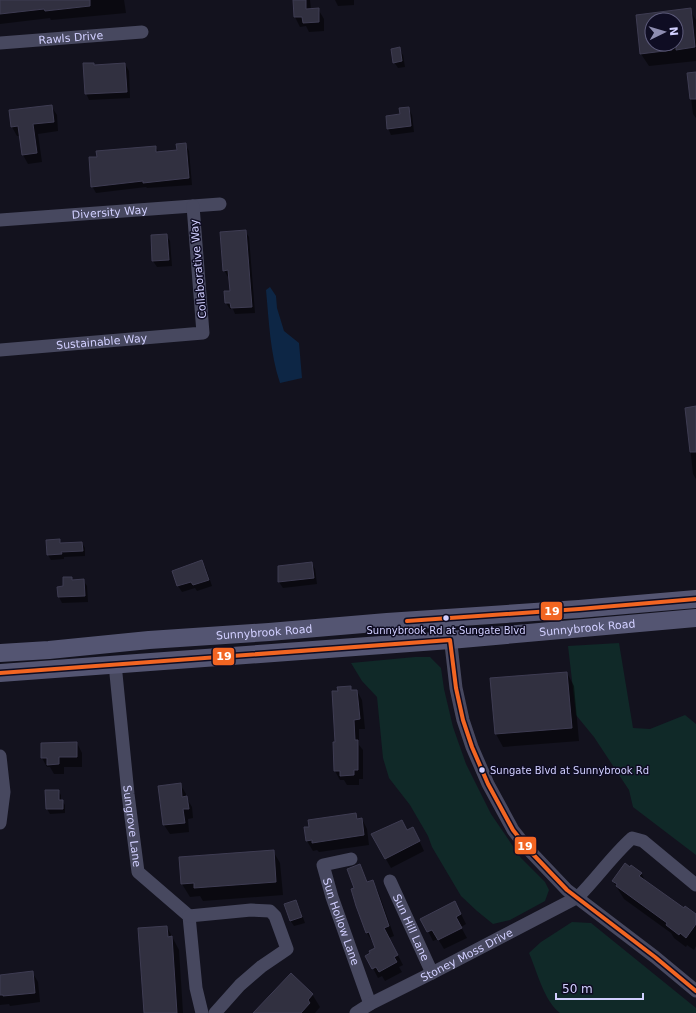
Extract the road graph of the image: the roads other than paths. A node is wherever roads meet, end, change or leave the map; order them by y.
1 (142, 32) dead end
2 (0, 43) edge
3 (220, 204) dead end
4 (193, 206) junction
5 (0, 220) edge
6 (203, 333) joint
7 (0, 350) edge
8 (696, 599) edge
9 (448, 618) junction
10 (696, 618) edge
11 (450, 640) junction
12 (0, 653) edge
13 (115, 664) junction
14 (0, 673) edge
15 (0, 756) edge
16 (0, 823) edge
17 (351, 859) dead end
18 (390, 881) dead end
19 (696, 885) edge
20 (578, 897) junction
21 (189, 916) junction
22 (432, 974) junction
23 (696, 991) edge
24 (370, 1004) junction
25 (202, 1013) edge
26 (215, 1013) edge
27 (356, 1013) edge

1 - 2 street, Rawls Drive
3 - 4 street, Diversity Way
4 - 5 street, Diversity Way
4 - 6 street, Collaborative Way
6 - 7 street, Sustainable Way
8 - 9 main road, Sunnybrook Road
9 - 11 street
9 - 12 main road, Sunnybrook Road
10 - 11 main road, Sunnybrook Road
11 - 13 main road, Sunnybrook Road
11 - 20 street
13 - 14 main road, Sunnybrook Road
13 - 21 street, Sungrove Lane
15 - 16 street
17 - 24 street, Sun Hollow Lane
18 - 22 street, Sun Hill Lane
19 - 20 street, Stoney Moss Drive
20 - 22 street, Stoney Moss Drive
20 - 23 street
21 - 25 street
21 - 26 street
22 - 24 street, Stoney Moss Drive
24 - 27 street, Stoney Moss Drive

